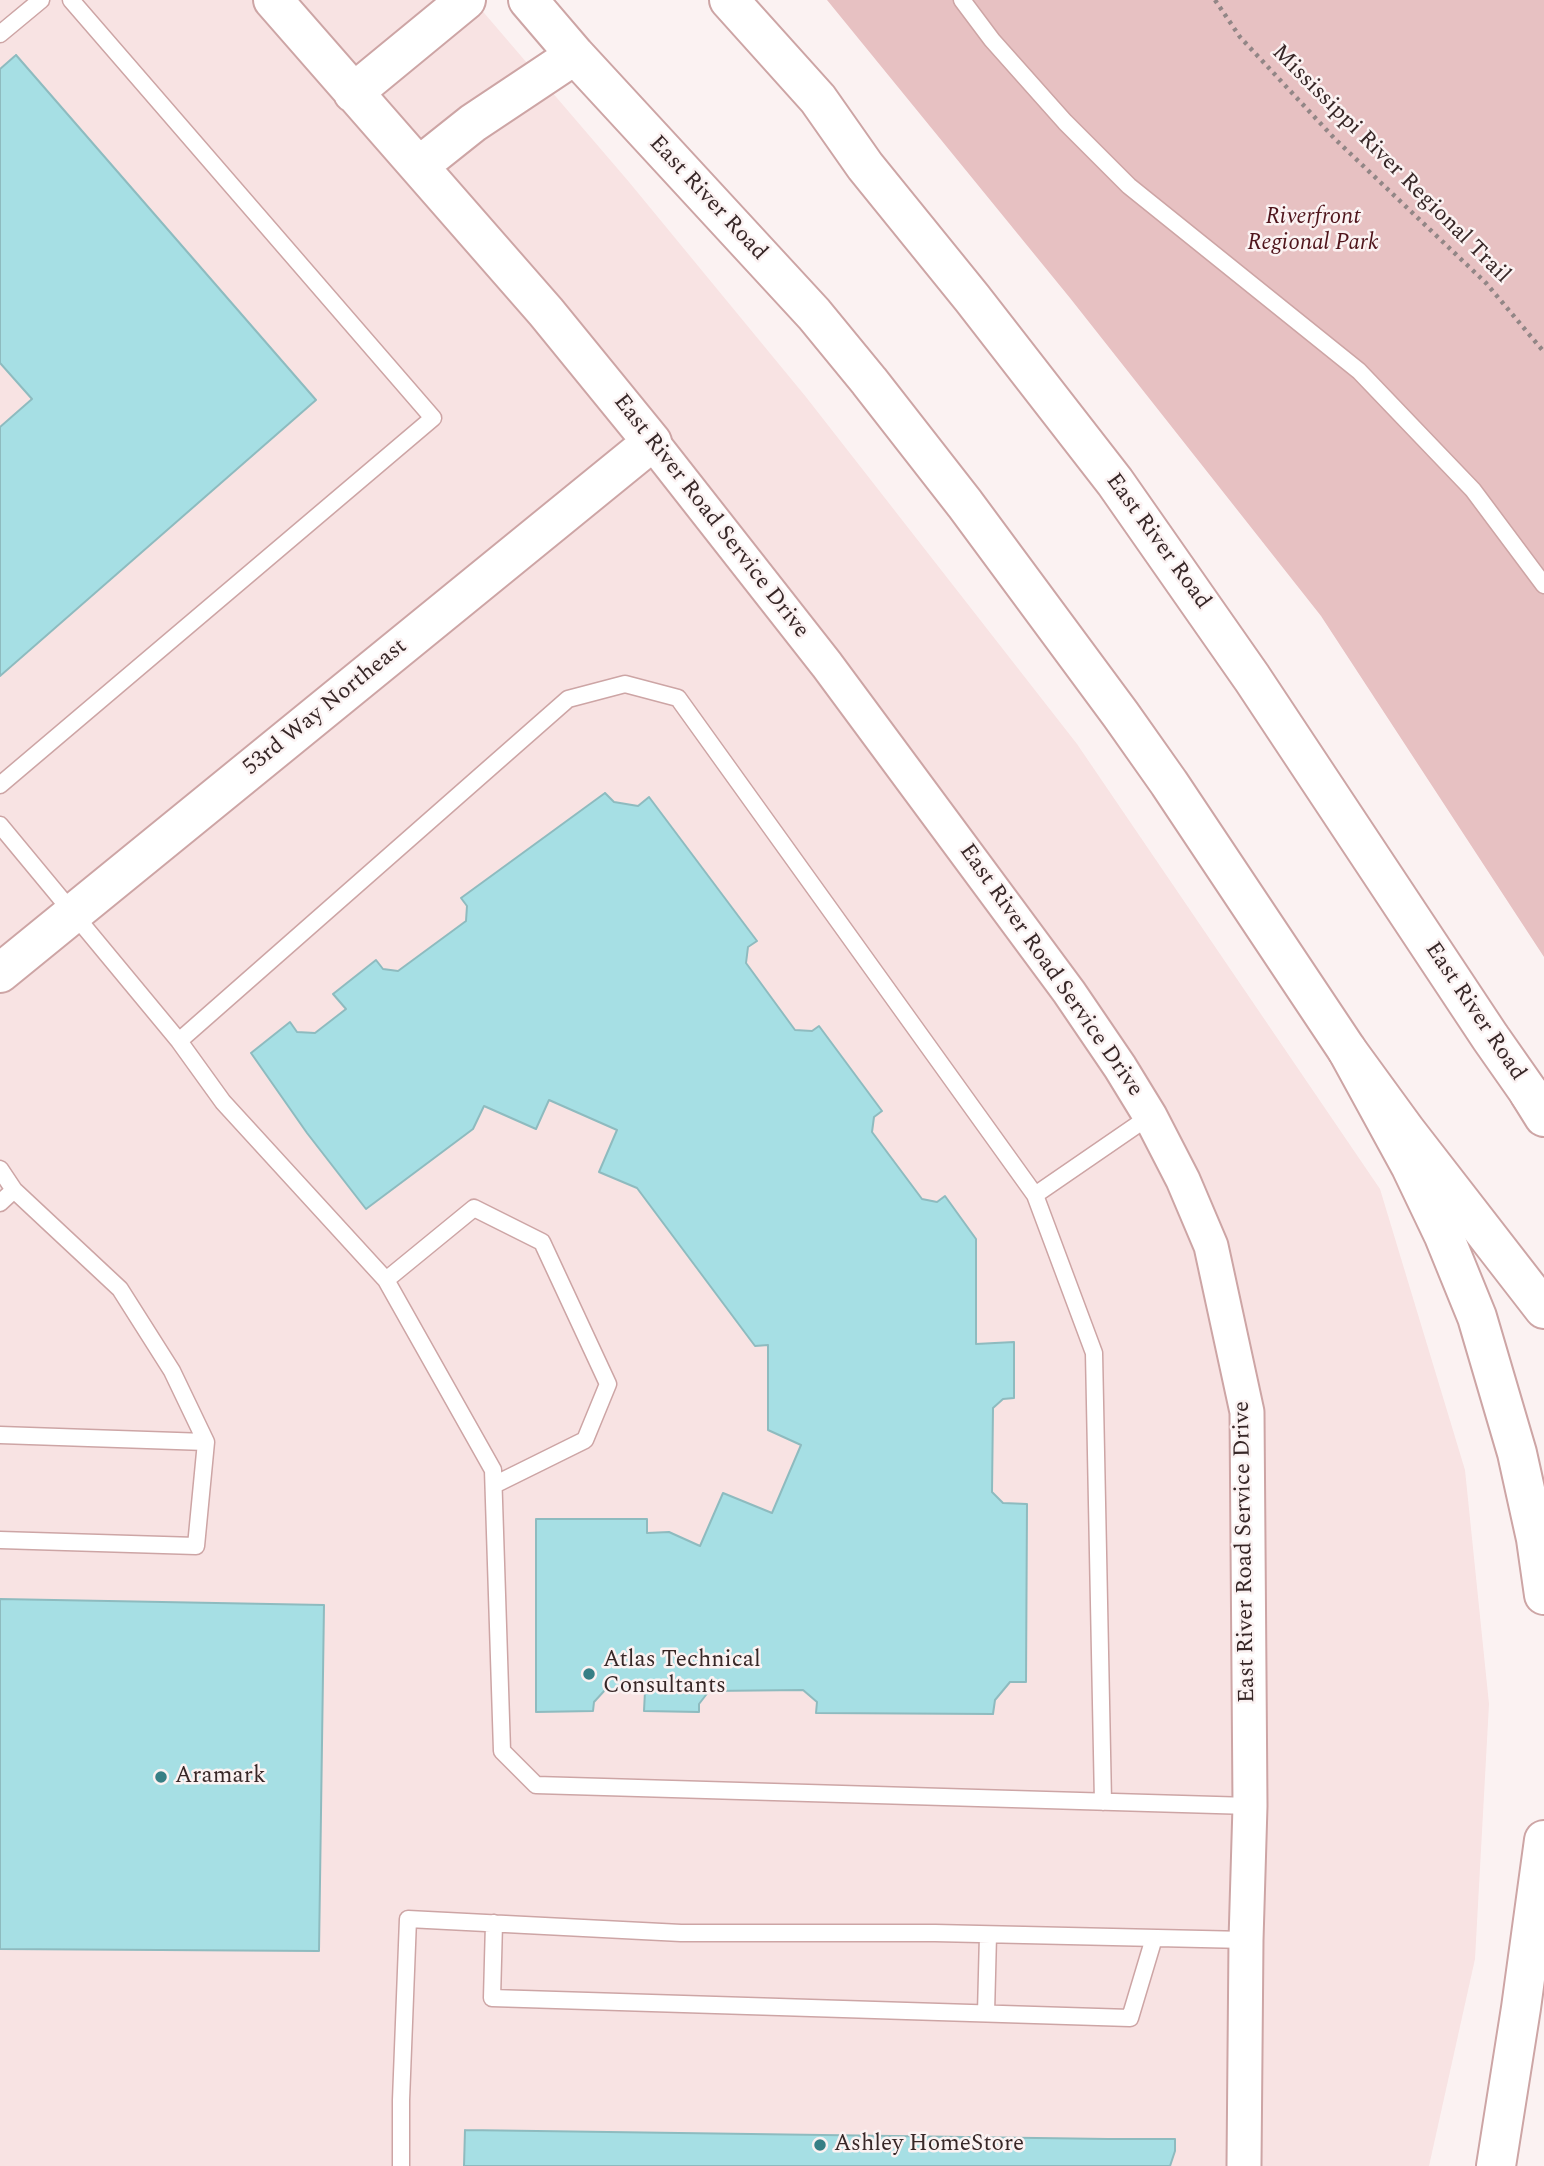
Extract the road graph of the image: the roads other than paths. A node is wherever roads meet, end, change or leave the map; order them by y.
1 (41, 0) edge
2 (71, 0) edge
3 (273, 0) edge
4 (466, 0) edge
5 (528, 0) edge
6 (729, 0) edge
7 (962, 0) edge
8 (0, 34) edge
9 (575, 55) junction
10 (353, 93) junction
11 (419, 166) junction
12 (652, 442) junction
13 (1544, 585) edge
14 (0, 785) edge
15 (0, 825) edge
16 (72, 914) junction
17 (0, 973) edge
18 (179, 1041) junction
19 (1347, 1050) junction
20 (1539, 1108) edge
21 (1150, 1116) junction
22 (0, 1169) edge
23 (14, 1190) junction
24 (1035, 1195) junction
25 (0, 1203) edge
26 (386, 1280) junction
27 (1544, 1309) edge
28 (0, 1435) edge
29 (206, 1442) junction
30 (494, 1485) junction
31 (0, 1540) edge
32 (1544, 1595) edge
33 (1103, 1802) junction
34 (1250, 1806) junction
35 (1544, 1840) edge
36 (494, 1923) junction
37 (988, 1935) junction
38 (1154, 1938) junction
39 (1245, 1940) junction
40 (1544, 1983) edge
41 (986, 2013) junction
42 (401, 2166) edge
43 (1244, 2166) edge
44 (1496, 2166) edge

1 - 8 lane
2 - 14 lane
3 - 10 main road, East River Road Service Drive
4 - 10 main road
5 - 9 main road, East River Road
6 - 20 main road, East River Road
7 - 13 lane
9 - 11 main road
9 - 19 main road, East River Road
10 - 11 main road, East River Road Service Drive
11 - 12 main road, East River Road Service Drive
12 - 16 main road, 53rd Way Northeast
12 - 21 street, East River Road Service Drive
15 - 16 lane
16 - 17 main road, 53rd Way Northeast
16 - 18 lane
18 - 24 lane
18 - 26 lane
19 - 27 main road
19 - 32 main road
21 - 24 lane
21 - 34 street, East River Road Service Drive
22 - 23 lane
23 - 25 lane
23 - 29 lane
24 - 33 lane
26 - 30 lane
26 - 30 lane
28 - 29 lane
29 - 31 lane
30 - 33 lane
33 - 34 lane
34 - 39 street, East River Road Service Drive
35 - 44 main road
36 - 37 lane
36 - 41 lane
36 - 42 lane
37 - 38 lane
37 - 41 lane
38 - 39 lane
38 - 41 lane
39 - 43 street, East River Road Service Drive
40 - 44 main road

